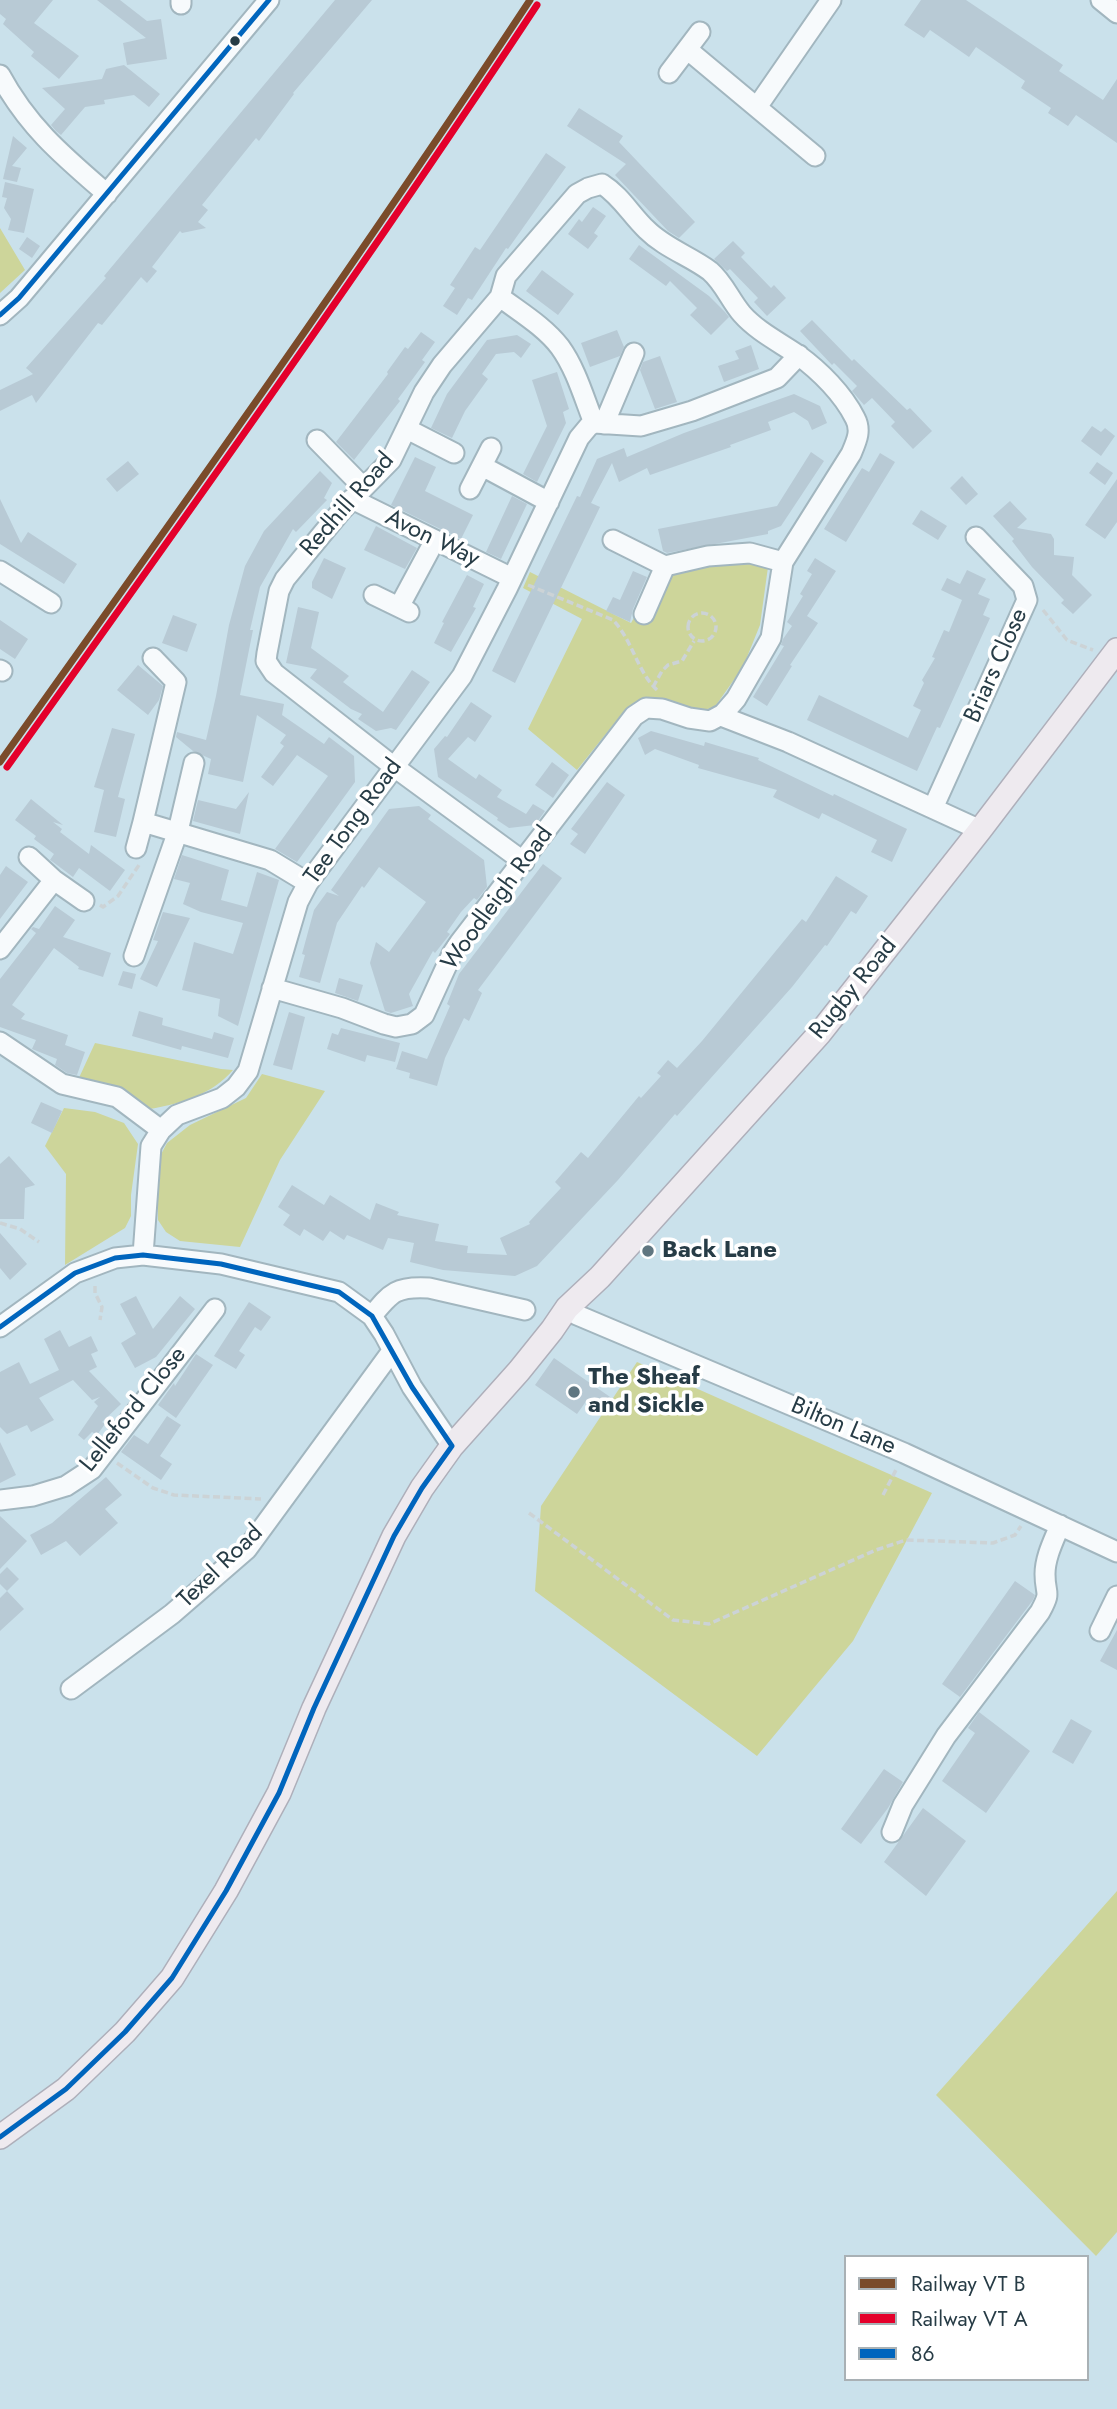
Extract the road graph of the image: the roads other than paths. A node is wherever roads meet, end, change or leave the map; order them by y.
1 (269, 0) edge
2 (831, 0) edge
3 (1101, 0) edge
4 (1117, 13) edge
5 (701, 32) dead end
6 (688, 50) junction
7 (669, 73) dead end
8 (0, 75) edge
9 (757, 107) junction
10 (815, 156) dead end
11 (107, 194) junction
12 (500, 297) junction
13 (0, 315) edge
14 (634, 354) dead end
15 (799, 355) junction
16 (599, 424) junction
17 (407, 429) junction
18 (317, 440) dead end
19 (491, 448) dead end
20 (454, 453) dead end
21 (482, 467) junction
22 (470, 489) dead end
23 (358, 493) junction
24 (549, 502) junction
25 (976, 537) dead end
26 (435, 540) junction
27 (613, 540) dead end
28 (783, 562) junction
29 (665, 566) junction
30 (0, 571) edge
31 (512, 578) junction
32 (374, 595) dead end
33 (51, 603) dead end
34 (644, 614) dead end
35 (1108, 651) edge
36 (153, 658) dead end
37 (721, 716) junction
38 (194, 763) dead end
39 (393, 766) junction
40 (933, 808) junction
41 (143, 822) junction
42 (980, 830) junction
43 (178, 831) junction
44 (138, 855) road end
45 (29, 857) dead end
46 (524, 862) junction
47 (54, 880) junction
48 (308, 883) junction
49 (84, 901) road end
50 (0, 949) edge
51 (134, 956) dead end
52 (272, 988) junction
53 (0, 1042) edge
54 (161, 1130) junction
55 (143, 1255) junction
56 (567, 1308) junction
57 (215, 1309) dead end
58 (525, 1310) dead end
59 (372, 1316) junction
60 (0, 1327) edge
61 (392, 1351) junction
62 (452, 1446) junction
63 (0, 1500) edge
64 (1060, 1525) junction
65 (1117, 1552) edge
66 (1117, 1596) edge
67 (1100, 1631) dead end
68 (71, 1689) dead end
69 (892, 1832) dead end
70 (0, 2137) edge

1 - 11 street
2 - 9 street
3 - 4 street
5 - 6 street
6 - 7 street
6 - 9 street
8 - 11 street
9 - 10 street
11 - 13 street
12 - 15 street, Redhill Road
12 - 16 street
12 - 17 street, Redhill Road
14 - 16 street, Tee Tong Road
15 - 16 street
15 - 28 street
16 - 24 street, Tee Tong Road
17 - 20 street
17 - 23 street, Redhill Road
18 - 23 street, Avon Way
19 - 21 street
21 - 22 street
21 - 24 street
23 - 26 street, Avon Way
23 - 39 street, Redhill Road
24 - 31 street, Tee Tong Road
25 - 40 street, Briars Close
26 - 31 street, Avon Way
26 - 32 street
27 - 29 street
28 - 29 street
28 - 37 street
29 - 34 street
30 - 33 street
31 - 39 street, Tee Tong Road
35 - 42 main road, Rugby Road
36 - 41 street
37 - 40 street
37 - 46 street, Woodleigh Road
38 - 43 street
39 - 46 street
39 - 48 street, Tee Tong Road
40 - 42 street
41 - 43 street
41 - 44 street
42 - 56 main road, Rugby Road
43 - 48 street
43 - 51 street
45 - 47 street
46 - 52 street, Woodleigh Road
47 - 49 street
47 - 50 street
48 - 52 street, Tee Tong Road
52 - 54 street, Tee Tong Road
53 - 54 street
54 - 55 street
55 - 59 street
55 - 60 street
56 - 62 main road, Rugby Road
56 - 64 street, Bilton Lane
57 - 63 street, Lelleford Close
58 - 59 street
59 - 61 street
61 - 62 street
61 - 68 street, Texel Road
62 - 70 main road, Rugby Road
64 - 65 street, Bilton Lane
64 - 69 street
66 - 67 street

